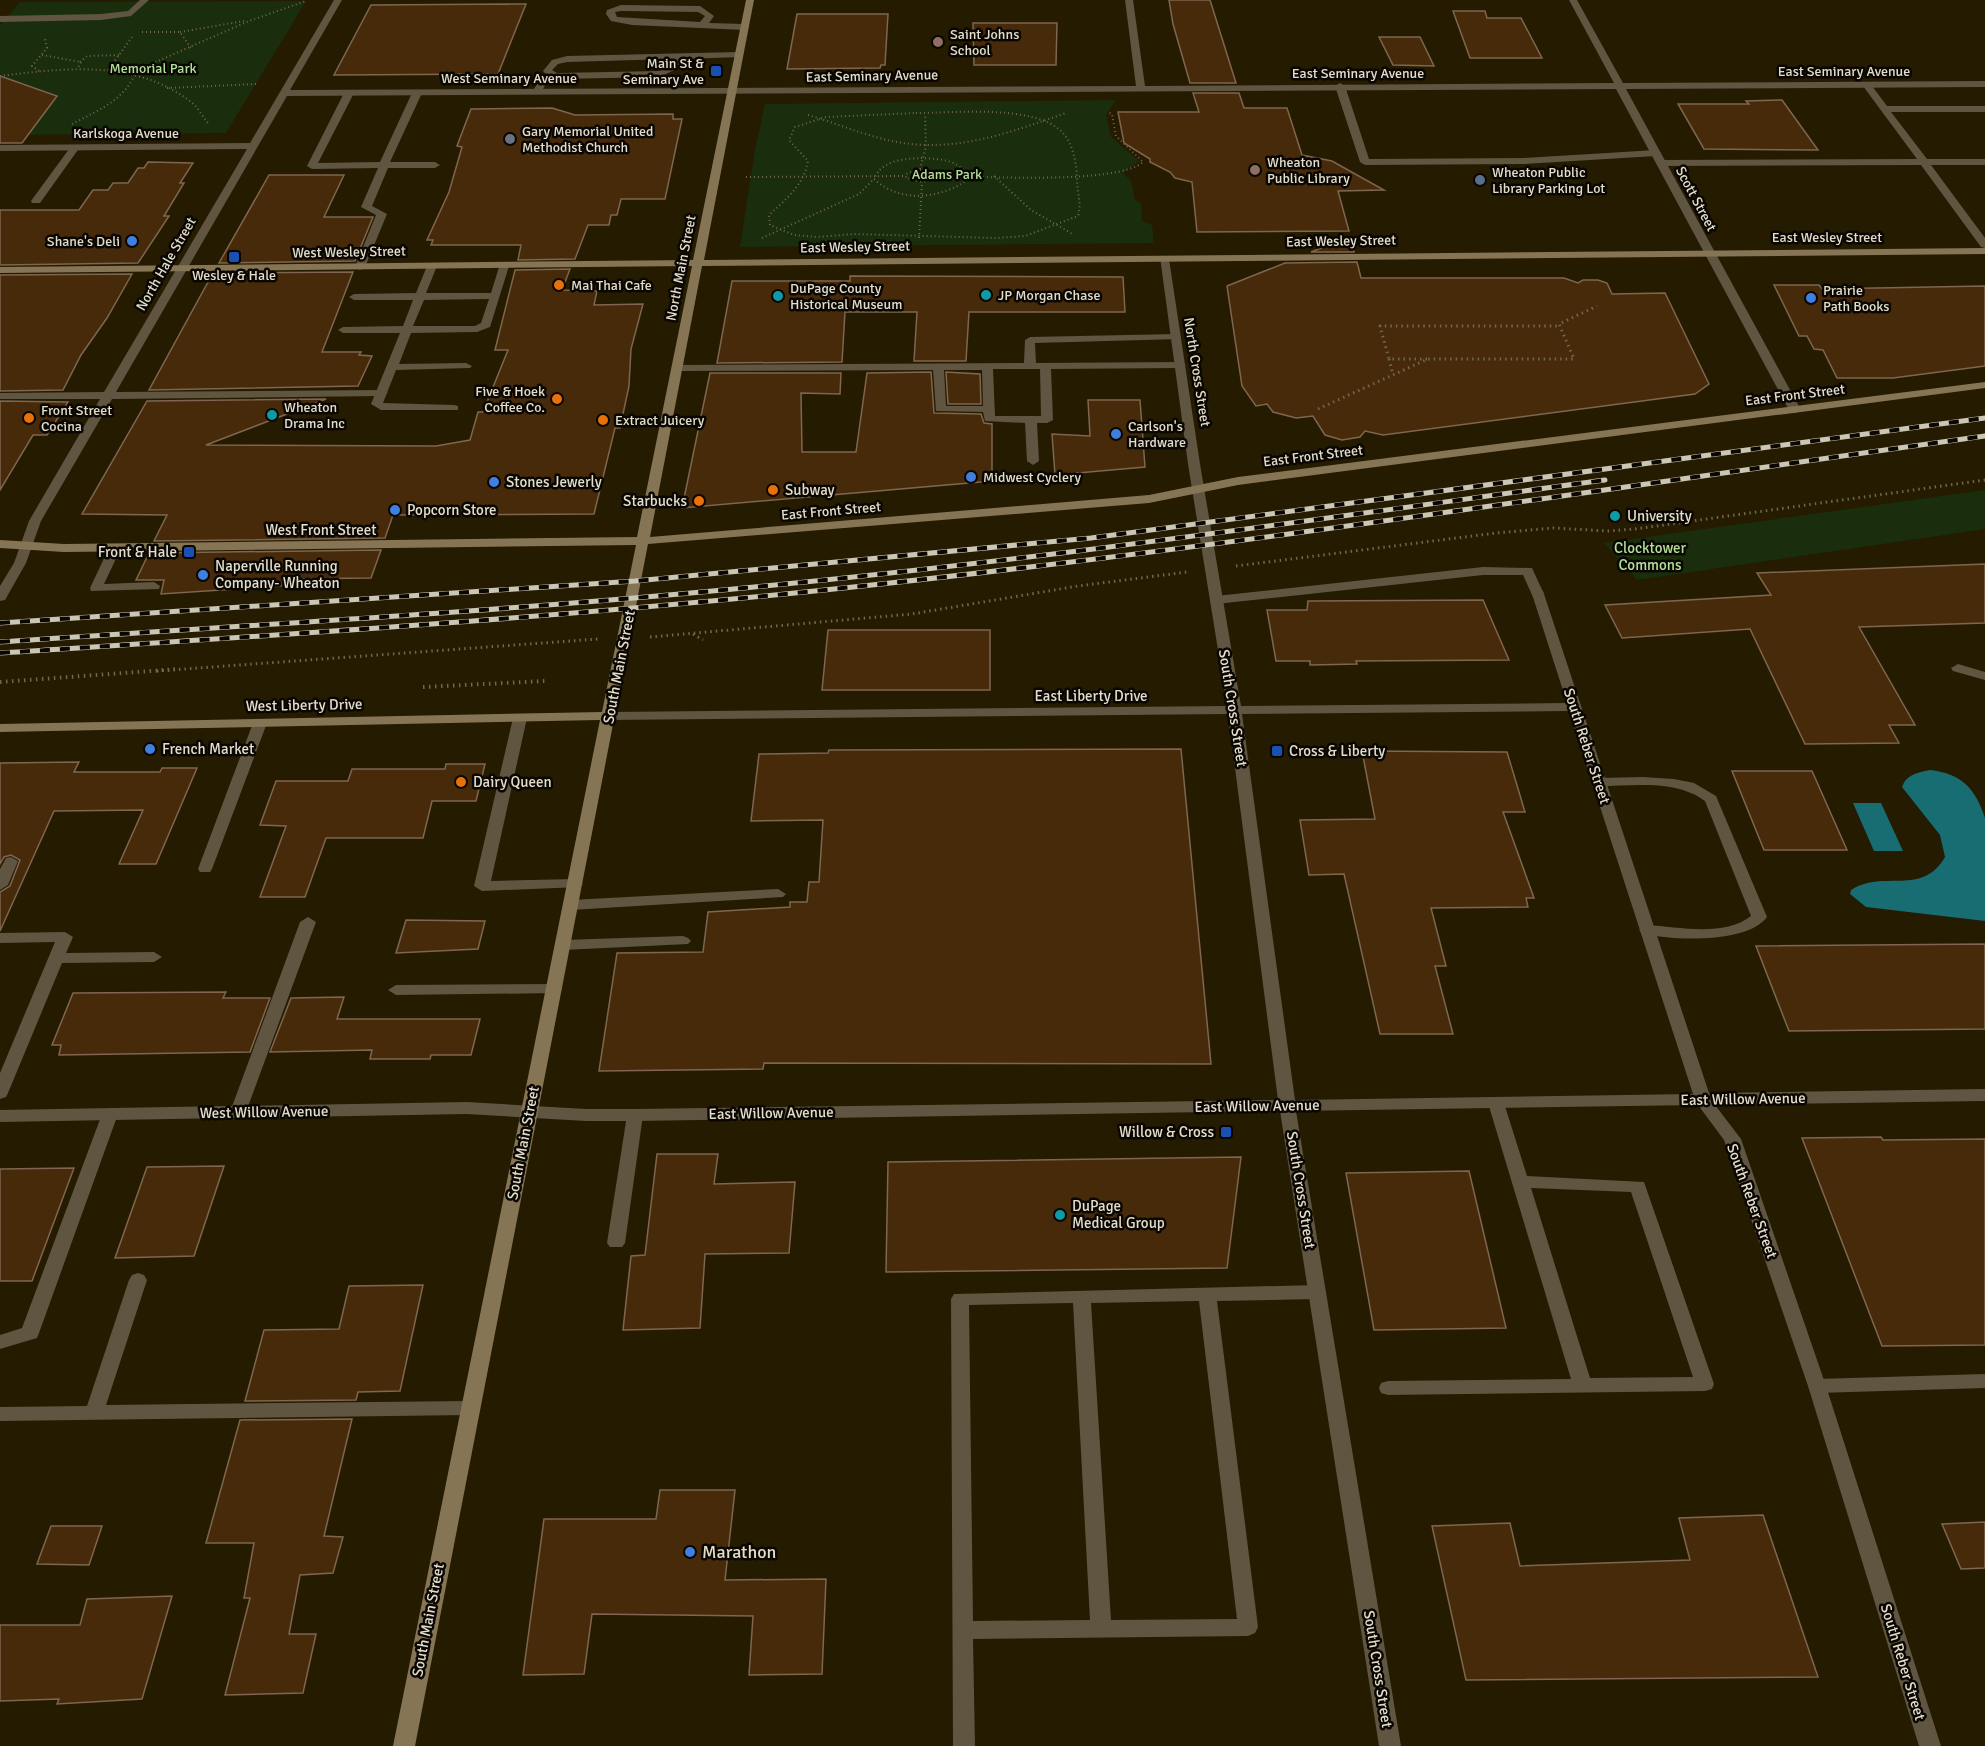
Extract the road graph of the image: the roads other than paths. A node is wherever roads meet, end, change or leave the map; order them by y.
1 (145, 0) edge
2 (338, 0) edge
3 (614, 0) edge
4 (750, 0) edge
5 (1129, 0) edge
6 (1573, 0) edge
7 (611, 10) junction
8 (0, 19) edge
9 (703, 24) junction
10 (745, 27) junction
11 (739, 55) junction
12 (677, 57) junction
13 (668, 71) junction
14 (555, 76) junction
15 (1866, 84) junction
16 (1985, 84) edge
17 (1340, 86) junction
18 (1620, 86) junction
19 (1141, 87) junction
20 (668, 91) junction
21 (732, 91) junction
22 (537, 92) junction
23 (286, 93) junction
24 (349, 93) junction
25 (417, 93) junction
26 (1885, 109) junction
27 (1985, 109) edge
28 (252, 146) junction
29 (0, 147) edge
30 (75, 147) junction
31 (1656, 153) junction
32 (1924, 162) junction
33 (1985, 162) edge
34 (1661, 163) junction
35 (384, 165) junction
36 (435, 165) dead end
37 (36, 201) dead end
38 (1985, 245) edge
39 (1985, 251) edge
40 (1710, 253) junction
41 (1164, 259) junction
42 (698, 264) junction
43 (432, 266) junction
44 (504, 266) junction
45 (360, 267) junction
46 (179, 269) junction
47 (0, 270) edge
48 (420, 296) junction
49 (494, 296) junction
50 (354, 297) dead end
51 (343, 330) dead end
52 (409, 330) junction
53 (1176, 337) junction
54 (1180, 365) junction
55 (466, 366) dead end
56 (938, 366) junction
57 (987, 366) junction
58 (1030, 366) junction
59 (1046, 366) junction
60 (392, 367) junction
61 (677, 368) junction
62 (1985, 385) edge
63 (382, 393) junction
64 (107, 395) junction
65 (0, 396) edge
66 (454, 408) dead end
67 (988, 409) junction
68 (1796, 410) junction
69 (1031, 420) junction
70 (1033, 461) dead end
71 (1199, 490) junction
72 (643, 541) junction
73 (0, 544) edge
74 (25, 545) junction
75 (115, 548) junction
76 (154, 586) dead end
77 (0, 597) edge
78 (1216, 600) junction
79 (1958, 668) dead end
80 (1985, 676) edge
81 (1574, 707) junction
82 (1235, 711) junction
83 (609, 716) junction
84 (520, 718) junction
85 (260, 723) junction
86 (0, 728) edge
87 (1599, 782) junction
88 (12, 861) dead end
89 (205, 869) dead end
90 (575, 884) junction
91 (0, 885) edge
92 (778, 894) dead end
93 (571, 905) junction
94 (308, 922) dead end
95 (1647, 930) junction
96 (0, 938) edge
97 (683, 941) dead end
98 (563, 945) junction
99 (154, 957) dead end
100 (56, 958) junction
101 (554, 989) junction
102 (396, 990) dead end
103 (0, 1093) edge
104 (1985, 1095) edge
105 (1702, 1100) junction
106 (1496, 1103) junction
107 (1287, 1105) junction
108 (238, 1112) junction
109 (528, 1112) junction
110 (110, 1114) junction
111 (634, 1115) junction
112 (0, 1116) edge
113 (1521, 1182) junction
114 (616, 1243) dead end
115 (138, 1280) dead end
116 (1317, 1292) junction
117 (1207, 1294) junction
118 (1082, 1297) junction
119 (0, 1342) edge
120 (1985, 1381) edge
121 (1582, 1384) junction
122 (1817, 1386) junction
123 (1388, 1388) dead end
124 (470, 1408) junction
125 (94, 1413) junction
126 (0, 1414) edge
127 (1101, 1629) junction
128 (963, 1630) junction
129 (404, 1746) edge
130 (964, 1746) edge
131 (1390, 1746) edge
132 (1930, 1746) edge

1 - 8 street
2 - 23 street, North Hale Street
3 - 7 street
4 - 10 street, North Main Street
5 - 19 street
6 - 18 street, Scott Street
7 - 9 street
7 - 9 street
9 - 10 street
10 - 11 street, North Main Street
11 - 12 street
11 - 21 street, North Main Street
12 - 13 street
12 - 14 street
13 - 14 street
13 - 20 street
14 - 22 street
15 - 16 street, East Seminary Avenue
15 - 18 street, East Seminary Avenue
15 - 26 street
17 - 18 street, East Seminary Avenue
17 - 19 street, East Seminary Avenue
17 - 31 street
18 - 31 street, Scott Street
19 - 21 street, East Seminary Avenue
20 - 21 street, West Seminary Avenue
20 - 22 street, West Seminary Avenue
21 - 42 street, North Main Street
22 - 25 street, West Seminary Avenue
23 - 24 street, West Seminary Avenue
23 - 28 street, North Hale Street
24 - 25 street, West Seminary Avenue
24 - 35 street
25 - 35 street
26 - 27 street
26 - 32 street
28 - 30 street, Karlskoga Avenue
28 - 46 street, North Hale Street
29 - 30 street, Karlskoga Avenue
30 - 37 street
31 - 34 street, Scott Street
32 - 33 street
32 - 34 street
32 - 38 street
34 - 40 street, Scott Street
35 - 36 street
35 - 45 street
39 - 40 street, East Wesley Street
40 - 41 street, East Wesley Street
40 - 68 street, Scott Street
41 - 42 street, East Wesley Street
41 - 53 street, North Cross Street
42 - 44 street, West Wesley Street
42 - 61 street, North Main Street
43 - 44 street, West Wesley Street
43 - 45 street, West Wesley Street
43 - 48 street
44 - 49 street
45 - 46 street, West Wesley Street
46 - 47 street, West Wesley Street
46 - 64 street, North Hale Street
48 - 49 street
48 - 50 street
48 - 52 street
49 - 52 street
51 - 52 street
52 - 60 street
53 - 54 street, North Cross Street
53 - 58 street
54 - 59 street
54 - 71 street, North Cross Street
55 - 60 street
56 - 57 street
56 - 61 street
56 - 67 street
57 - 58 street
57 - 67 street
58 - 59 street
59 - 69 street
60 - 63 street
61 - 72 street, North Main Street
62 - 68 street, East Front Street
63 - 64 street
63 - 66 street
64 - 65 street
64 - 74 street, North Hale Street
67 - 69 street
68 - 71 street, East Front Street
69 - 70 street
71 - 72 street, East Front Street
71 - 78 street, South Cross Street
72 - 75 street, West Front Street
72 - 83 street, South Main Street
73 - 74 street, West Front Street
74 - 75 street, West Front Street
74 - 77 street, North Hale Street
75 - 76 street
78 - 81 street, South Reber Street
78 - 82 street, South Cross Street
79 - 80 street
81 - 82 street, East Liberty Drive
81 - 87 street, South Reber Street
82 - 83 street, East Liberty Drive
82 - 107 street, South Cross Street
83 - 84 street, West Liberty Drive
83 - 90 street, South Main Street
84 - 85 street, West Liberty Drive
84 - 90 street
85 - 86 street, West Liberty Drive
85 - 89 street
87 - 95 street, South Reber Street
87 - 95 street
88 - 91 street
90 - 93 street, South Main Street
92 - 93 street
93 - 98 street, South Main Street
94 - 108 street
95 - 105 street, South Reber Street
96 - 100 street
97 - 98 street
98 - 101 street, South Main Street
99 - 100 street
100 - 103 street
101 - 102 street
101 - 109 street, South Main Street
104 - 105 street, East Willow Avenue
105 - 106 street, East Willow Avenue
105 - 122 street, South Reber Street
106 - 107 street, East Willow Avenue
106 - 113 street
107 - 111 street, East Willow Avenue
107 - 116 street, South Cross Street
108 - 109 street, West Willow Avenue
108 - 110 street, West Willow Avenue
109 - 111 street, East Willow Avenue
109 - 124 street, South Main Street
110 - 112 street, West Willow Avenue
110 - 119 street
111 - 114 street
113 - 121 street
113 - 121 street
115 - 125 street
116 - 117 street
116 - 131 street, South Cross Street
117 - 118 street
117 - 127 street
118 - 127 street
118 - 128 street
120 - 122 street
121 - 123 street
122 - 132 street, South Reber Street
124 - 125 street
124 - 129 street, South Main Street
125 - 126 street
127 - 128 street
128 - 130 street

